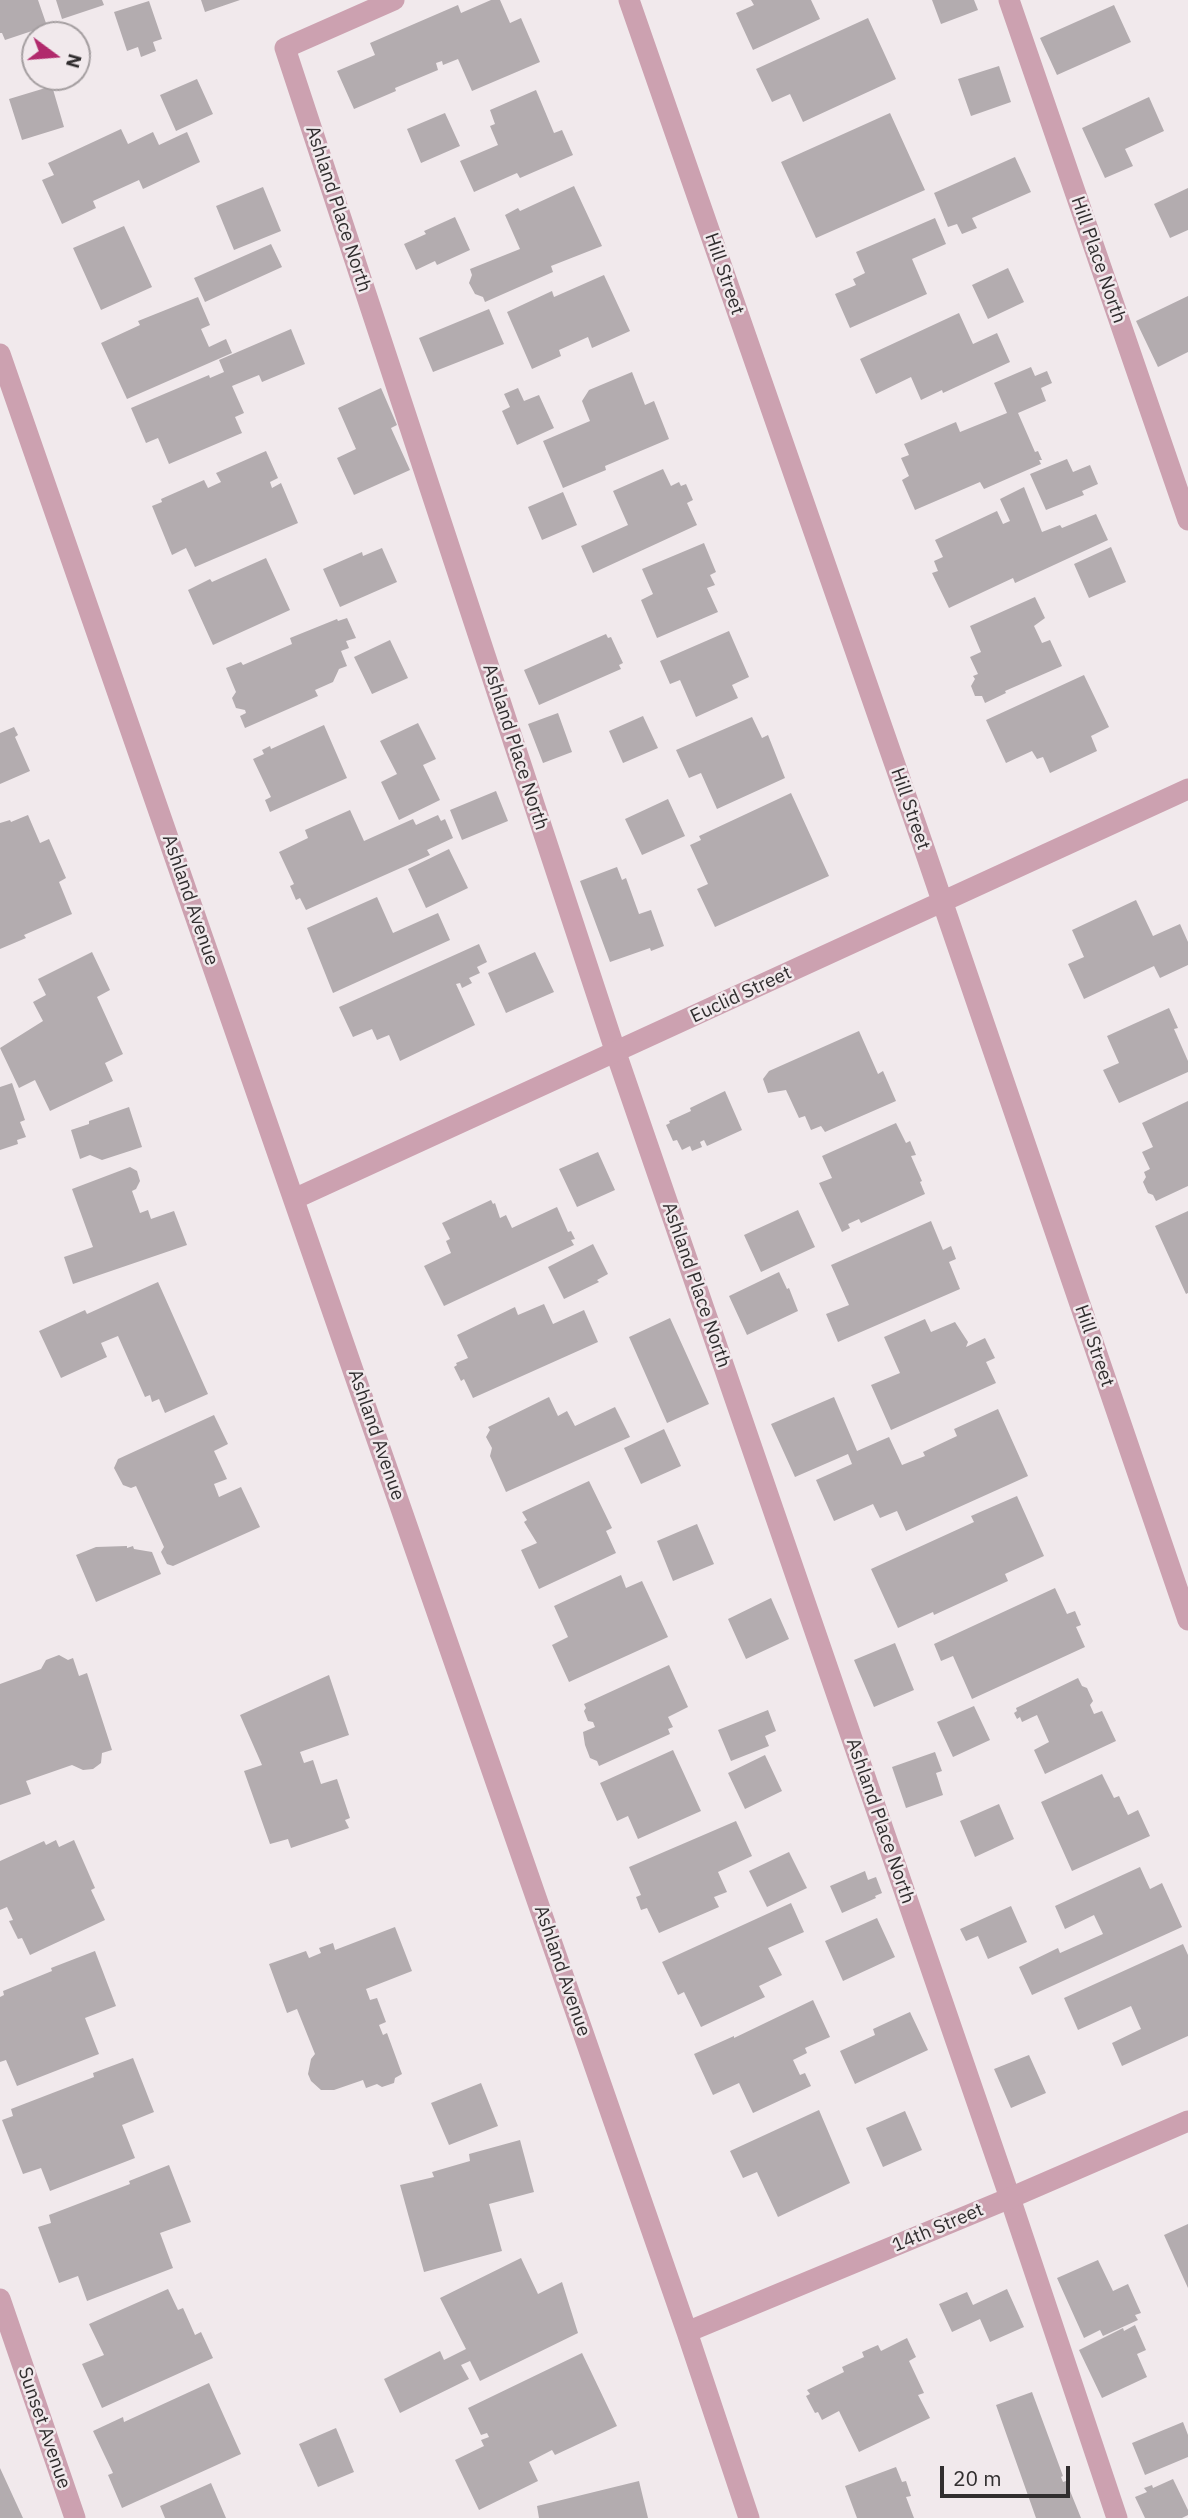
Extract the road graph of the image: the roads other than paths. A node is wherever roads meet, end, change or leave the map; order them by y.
1 (394, 0) edge
2 (629, 0) edge
3 (1009, 0) edge
4 (0, 355) edge
5 (1188, 520) edge
6 (1188, 789) edge
7 (942, 902) junction
8 (616, 1053) junction
9 (294, 1199) junction
10 (1188, 1620) edge
11 (1188, 2120) edge
12 (1010, 2198) junction
13 (0, 2299) edge
14 (687, 2332) junction
15 (75, 2518) edge
16 (749, 2518) edge
17 (1117, 2518) edge

1 - 8 street, Ashland Place North
2 - 7 street, Hill Street
3 - 5 street, Hill Place North
4 - 9 street, Ashland Avenue
6 - 7 street, Euclid Street
7 - 8 street, Euclid Street
7 - 10 street, Hill Street
8 - 9 street, Euclid Street
8 - 12 street, Ashland Place North
9 - 14 street, Ashland Avenue
11 - 12 street, 14th Street
12 - 14 street, 14th Street
12 - 17 street, Ashland Place North
13 - 15 street, Sunset Avenue
14 - 16 street, Ashland Avenue

